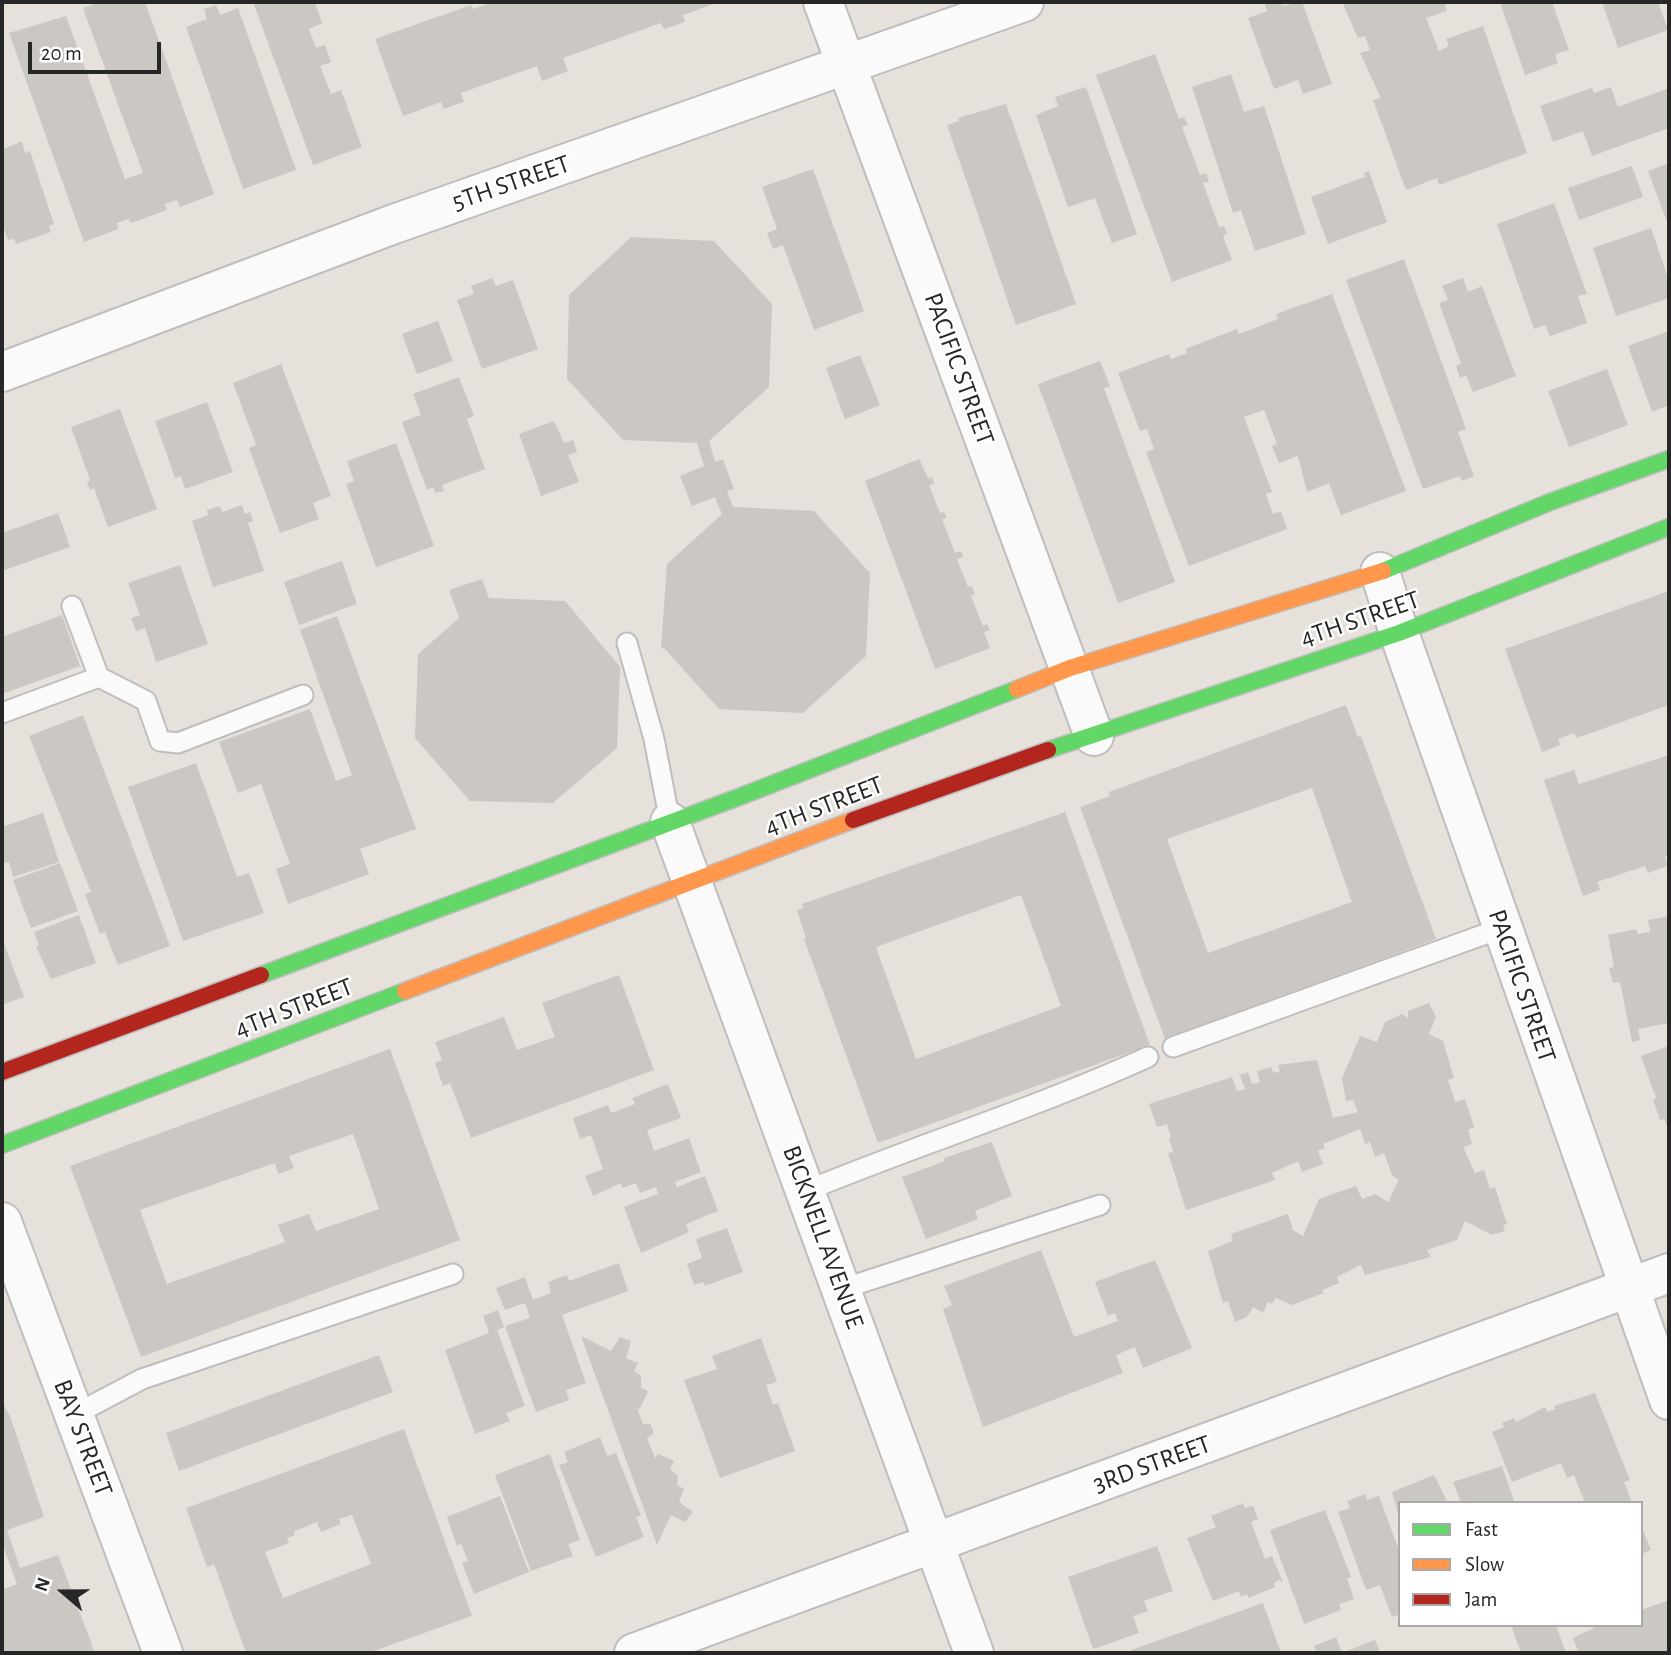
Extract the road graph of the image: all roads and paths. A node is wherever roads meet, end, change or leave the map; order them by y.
1 (822, 2) edge
2 (1024, 2) edge
3 (845, 66) junction
4 (2, 372) edge
5 (1669, 459) edge
6 (1669, 527) edge
7 (1380, 572) junction
8 (72, 606) dead end
9 (1399, 633) junction
10 (627, 643) dead end
11 (1070, 668) junction
12 (99, 677) junction
13 (303, 695) dead end
14 (2, 713) edge
15 (1094, 736) junction
16 (670, 822) junction
17 (693, 882) junction
18 (1502, 928) junction
19 (1173, 1047) dead end
20 (1149, 1057) dead end
21 (2, 1072) edge
22 (2, 1145) edge
23 (806, 1191) junction
24 (1100, 1205) dead end
25 (2, 1222) edge
26 (1669, 1273) edge
27 (453, 1274) dead end
28 (1628, 1288) junction
29 (842, 1289) junction
30 (1669, 1400) edge
31 (74, 1415) junction
32 (934, 1544) junction
33 (163, 1653) edge
34 (634, 1653) edge
35 (974, 1653) edge

1 - 3 street, PACIFIC STREET
2 - 3 street, 5TH STREET
3 - 4 street, 5TH STREET
3 - 11 street, PACIFIC STREET
5 - 7 street, 4TH STREET
6 - 9 street, 4TH STREET
7 - 9 street, PACIFIC STREET
7 - 11 street, 4TH STREET
8 - 12 lane
9 - 15 street, 4TH STREET
9 - 18 street, PACIFIC STREET
10 - 16 lane
11 - 15 street, PACIFIC STREET
11 - 16 street, 4TH STREET
12 - 13 lane
12 - 14 lane
15 - 17 street, 4TH STREET
16 - 17 street, BICKNELL AVENUE
16 - 21 street, 4TH STREET
17 - 22 street, 4TH STREET
17 - 23 street, BICKNELL AVENUE
18 - 19 lane
18 - 28 street, PACIFIC STREET
20 - 23 lane
23 - 29 street, BICKNELL AVENUE
24 - 29 lane
25 - 31 street, BAY STREET
26 - 28 street, 3RD STREET
27 - 31 lane
28 - 30 street, PACIFIC STREET
28 - 32 street, 3RD STREET
29 - 32 street, BICKNELL AVENUE
31 - 33 street, BAY STREET
32 - 34 street, 3RD STREET
32 - 35 street, BICKNELL AVENUE

